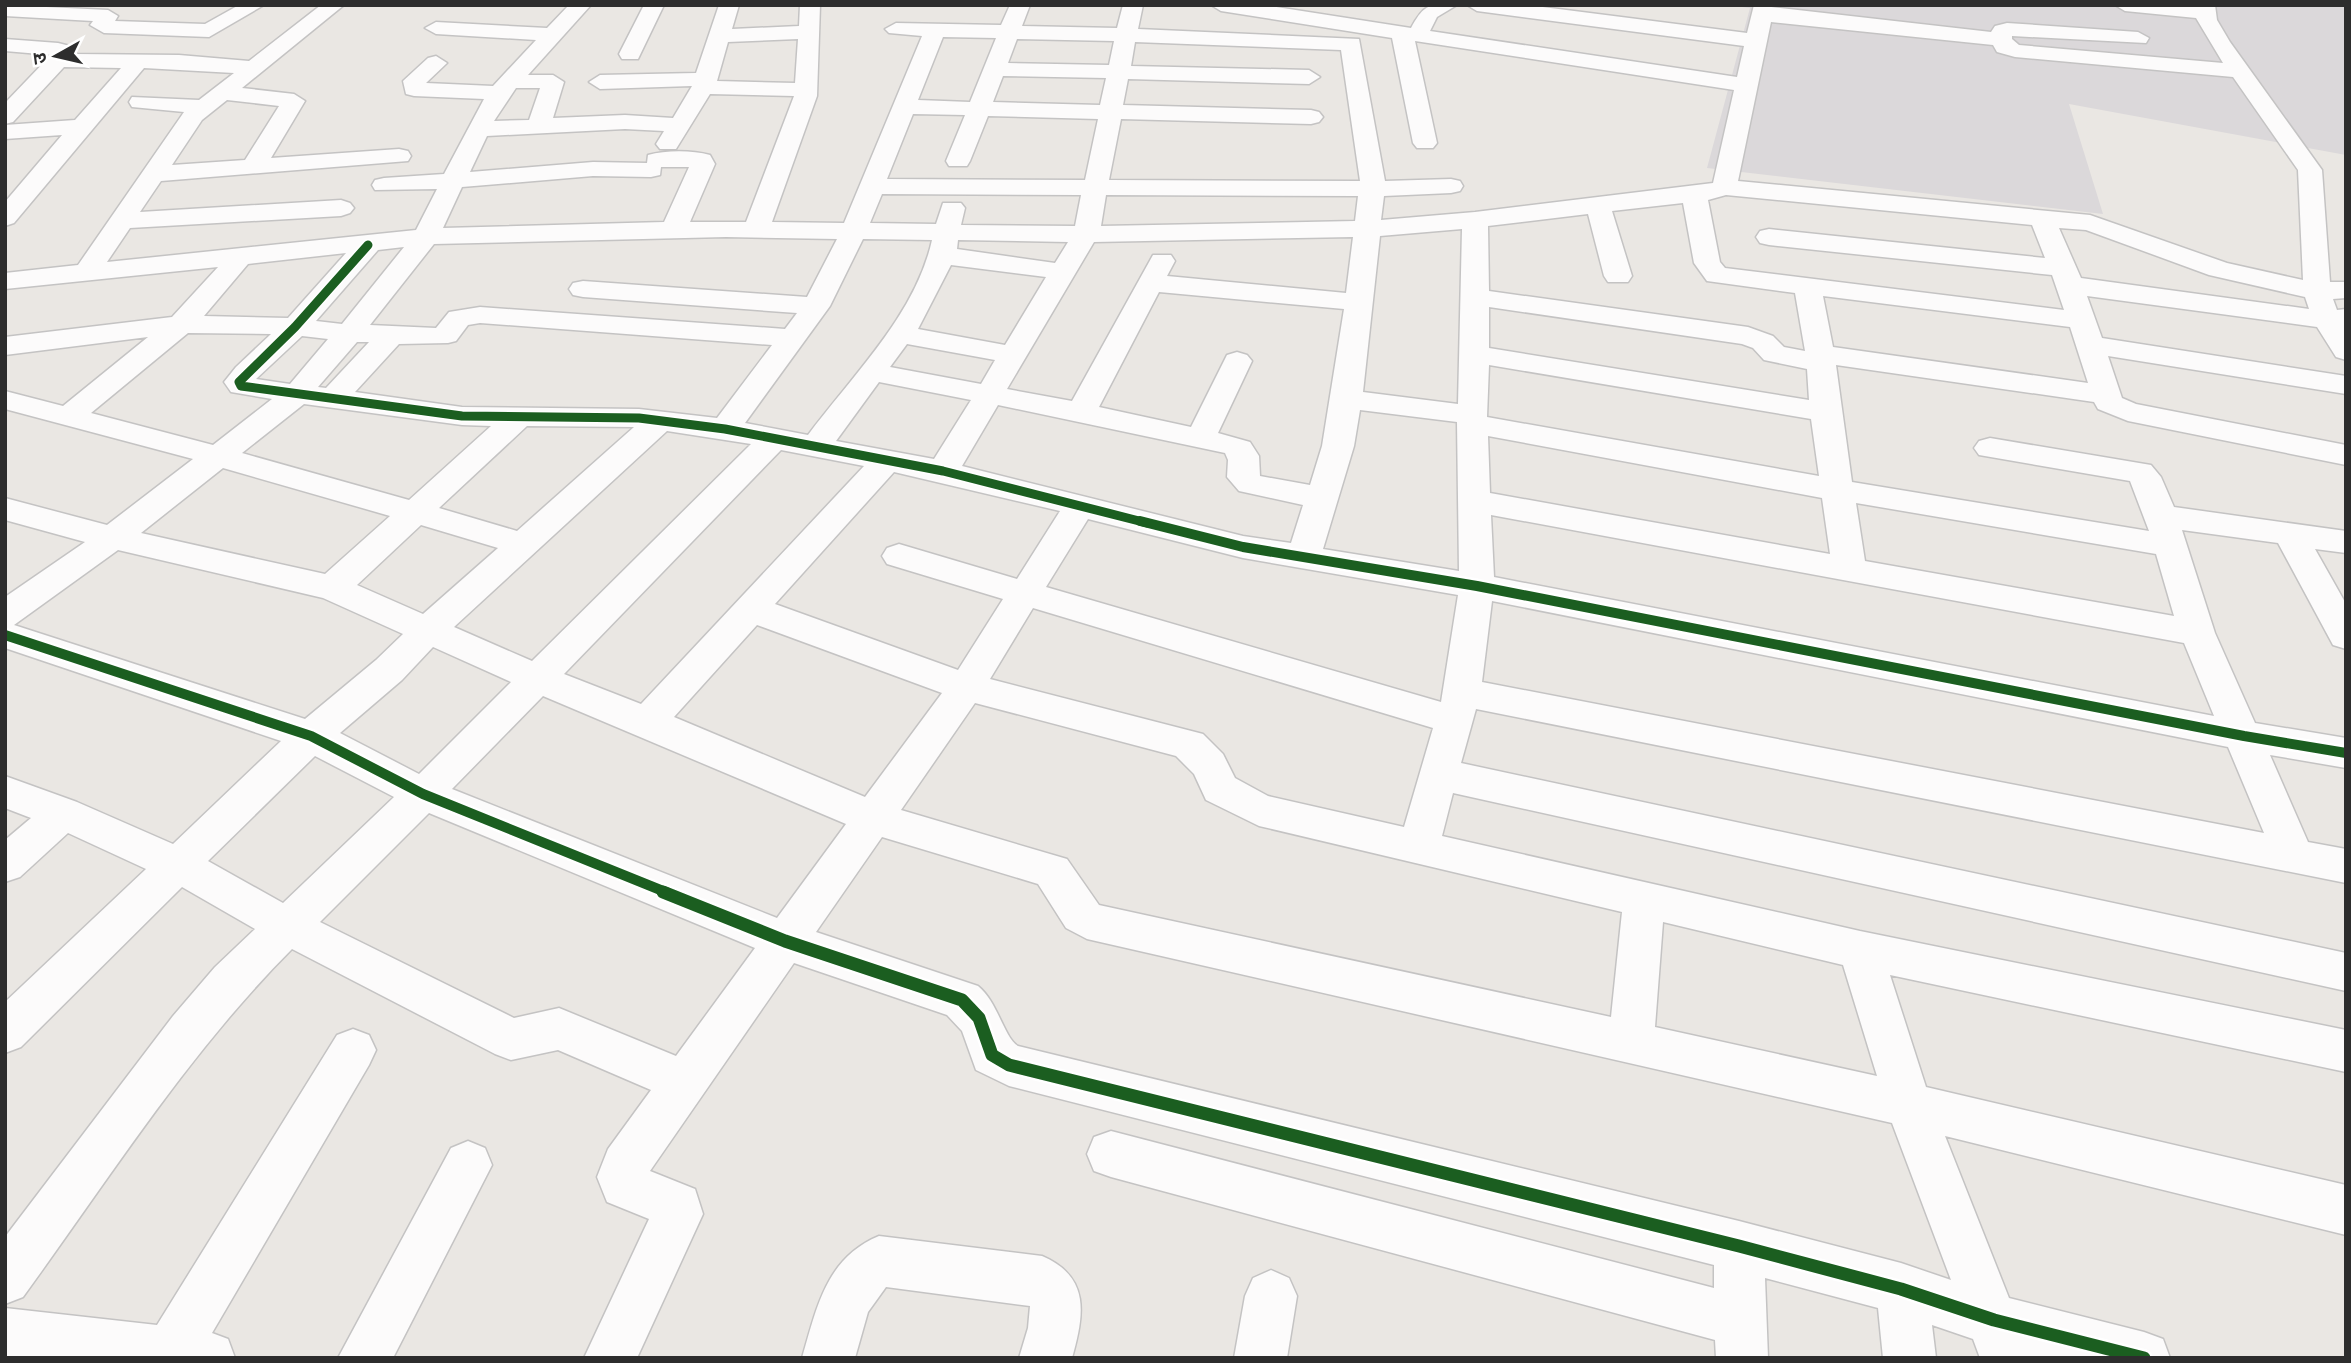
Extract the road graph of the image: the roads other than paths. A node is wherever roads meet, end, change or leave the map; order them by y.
1 (254, 5) edge
2 (334, 5) edge
3 (564, 5) edge
4 (654, 5) edge
5 (729, 5) edge
6 (810, 5) edge
7 (1020, 5) edge
8 (1111, 5) edge
9 (1221, 5) edge
10 (1447, 5) edge
11 (1477, 5) edge
12 (2125, 5) edge
13 (580, 6) edge
14 (1133, 6) edge
15 (7, 8) edge
16 (2206, 9) edge
17 (98, 10) edge
18 (166, 11) dead end
19 (1329, 13) edge
20 (1761, 20) edge
21 (436, 28) dead end
22 (139, 29) junction
23 (896, 29) dead end
24 (936, 30) junction
25 (810, 32) junction
26 (1009, 32) junction
27 (1350, 34) junction
28 (1409, 34) junction
29 (551, 35) junction
30 (1126, 35) junction
31 (720, 36) junction
32 (2138, 38) dead end
33 (2001, 39) junction
34 (5, 46) edge
35 (629, 54) dead end
36 (58, 60) junction
37 (138, 61) junction
38 (436, 63) dead end
39 (253, 68) junction
40 (994, 69) junction
41 (2240, 71) junction
42 (1118, 72) junction
43 (1309, 77) dead end
44 (600, 82) dead end
45 (705, 83) junction
46 (1745, 85) junction
47 (504, 87) junction
48 (806, 90) junction
49 (212, 100) junction
50 (140, 102) dead end
51 (10, 106) edge
52 (905, 107) junction
53 (978, 109) junction
54 (1110, 113) junction
55 (1311, 117) dead end
56 (680, 125) junction
57 (539, 126) junction
58 (82, 127) junction
59 (478, 129) junction
60 (5, 132) edge
61 (1425, 143) dead end
62 (399, 156) dead end
63 (253, 167) junction
64 (650, 171) junction
65 (152, 174) junction
66 (958, 174) junction
67 (453, 180) junction
68 (384, 186) dead end
69 (874, 186) junction
70 (1451, 186) dead end
71 (1724, 187) junction
72 (1095, 189) junction
73 (1372, 189) junction
74 (1693, 193) junction
75 (1598, 205) junction
76 (341, 208) dead end
77 (5, 218) edge
78 (2042, 218) junction
79 (1475, 220) junction
80 (121, 222) junction
81 (674, 229) junction
82 (756, 229) junction
83 (1367, 229) junction
84 (853, 231) junction
85 (1177, 233) junction
86 (1086, 234) junction
87 (426, 237) junction
88 (1769, 237) dead end
89 (944, 243) junction
90 (368, 245) junction
91 (238, 258) junction
92 (1063, 272) junction
93 (86, 273) junction
94 (1618, 276) dead end
95 (2067, 277) junction
96 (5, 281) edge
97 (1150, 283) junction
98 (1807, 286) junction
99 (583, 289) dead end
100 (2346, 290) edge
101 (2317, 291) junction
102 (1475, 297) junction
103 (1359, 302) junction
104 (1717, 304) junction
105 (816, 306) junction
106 (2336, 319) edge
107 (181, 324) junction
108 (295, 327) junction
109 (2084, 332) junction
110 (349, 333) junction
111 (900, 334) junction
112 (391, 335) junction
113 (793, 338) junction
114 (5, 346) edge
115 (2346, 351) edge
116 (1013, 355) junction
117 (1475, 355) junction
118 (1820, 359) junction
119 (1237, 360) dead end
120 (871, 372) junction
121 (2346, 384) edge
122 (2104, 394) junction
123 (989, 395) junction
124 (295, 396) junction
125 (1346, 398) junction
126 (5, 400) edge
127 (332, 400) junction
128 (1081, 412) junction
129 (1825, 412) junction
130 (68, 417) junction
131 (518, 418) junction
132 (1472, 419) junction
133 (661, 420) junction
134 (725, 429) junction
135 (774, 439) junction
136 (1200, 439) junction
137 (815, 447) junction
138 (1990, 449) dead end
139 (2346, 455) edge
140 (218, 456) junction
141 (887, 460) junction
142 (943, 471) junction
143 (1838, 490) junction
144 (1322, 498) junction
145 (1475, 500) junction
146 (1079, 507) junction
147 (5, 509) edge
148 (417, 511) junction
149 (2165, 533) junction
150 (2290, 534) junction
151 (113, 538) junction
152 (2346, 542) edge
153 (524, 544) junction
154 (899, 556) dead end
155 (1303, 558) junction
156 (1850, 572) junction
157 (1477, 586) junction
158 (332, 588) junction
159 (1024, 594) junction
160 (751, 608) junction
161 (5, 615) edge
162 (428, 630) junction
163 (2197, 633) junction
164 (5, 635) edge
165 (2346, 636) edge
166 (538, 679) junction
167 (966, 687) junction
168 (1458, 706) junction
169 (647, 722) junction
170 (312, 736) junction
171 (2244, 736) junction
172 (2346, 753) edge
173 (1439, 774) junction
174 (5, 792) edge
175 (424, 794) junction
176 (63, 813) junction
177 (873, 818) junction
178 (1418, 848) junction
179 (2294, 855) junction
180 (177, 864) junction
181 (5, 866) edge
182 (2346, 866) edge
183 (1644, 901) junction
184 (285, 925) junction
185 (785, 941) junction
186 (1860, 950) junction
187 (2346, 972) edge
188 (5, 1032) edge
189 (1631, 1042) junction
190 (353, 1050) dead end
191 (2346, 1051) edge
192 (685, 1083) junction
193 (1909, 1105) junction
194 (1111, 1154) dead end
195 (468, 1165) dead end
196 (2346, 1210) edge
197 (1739, 1246) junction
198 (5, 1279) edge
199 (1901, 1289) junction
200 (1271, 1296) dead end
201 (5, 1334) edge
202 (1741, 1339) edge
203 (2000, 1339) edge
204 (190, 1356) edge
205 (364, 1358) edge
206 (610, 1358) edge
207 (828, 1358) edge
208 (1045, 1358) edge
209 (1260, 1358) edge
210 (1910, 1358) edge
211 (2144, 1358) edge

1 - 22 street
2 - 39 street
3 - 13 street
4 - 35 street
5 - 31 street
6 - 25 street
7 - 26 street
8 - 14 street
9 - 19 street
10 - 28 street
11 - 20 street
12 - 16 street
13 - 29 street
14 - 30 street
15 - 17 street
16 - 41 street
17 - 22 street
18 - 22 street
19 - 27 street
20 - 33 street
20 - 46 street
21 - 29 street
23 - 24 street
24 - 26 street
24 - 52 street
25 - 31 street
25 - 48 street
26 - 30 street
26 - 40 street
27 - 28 street
27 - 30 street
27 - 73 street
28 - 46 street
28 - 61 street
29 - 47 street
30 - 42 street
31 - 45 street
32 - 33 street
33 - 41 street
34 - 36 street
36 - 37 street
36 - 51 street
37 - 39 street
37 - 58 street
38 - 47 street
39 - 49 street
40 - 42 street
40 - 53 street
41 - 101 street
42 - 43 street
42 - 54 street
44 - 45 street
45 - 48 street
45 - 56 street
46 - 71 street
47 - 57 street
47 - 59 street
48 - 82 street
49 - 50 street
49 - 63 street
49 - 65 street
52 - 53 street
52 - 69 street
53 - 54 street
53 - 66 street
54 - 55 street
54 - 72 street
56 - 57 street
56 - 64 street
57 - 59 street
58 - 60 street
58 - 77 street
59 - 67 street
62 - 63 street
63 - 65 street
64 - 67 street
64 - 81 street
65 - 80 street
66 - 69 street
66 - 72 street
66 - 89 street
67 - 68 street
67 - 87 street
69 - 84 street
70 - 73 street
71 - 74 street
71 - 78 street
72 - 73 street
72 - 86 street
73 - 83 street
74 - 75 street
74 - 104 street
75 - 79 street
75 - 94 street
76 - 80 street
78 - 95 street
78 - 101 street
79 - 83 street
79 - 102 street
80 - 93 street
81 - 82 street
81 - 87 street
82 - 84 street
83 - 85 street
83 - 103 street
84 - 89 street
84 - 105 street
85 - 86 street
85 - 97 street
86 - 89 street
86 - 92 street
87 - 90 street
87 - 110 street
88 - 95 street
89 - 92 street
89 - 111 street
90 - 91 street
90 - 108 street
91 - 93 street
91 - 107 street
92 - 116 street
93 - 96 street
95 - 106 street
95 - 109 street
97 - 103 street
97 - 128 street
98 - 104 street
98 - 109 street
98 - 118 street
99 - 105 street
100 - 101 street
101 - 106 street
102 - 104 street
102 - 117 street
103 - 125 street
104 - 118 street
105 - 113 street
106 - 115 street
107 - 108 street
107 - 114 street
107 - 130 street
108 - 110 street
108 - 124 street
109 - 121 street
109 - 122 street
110 - 112 street
110 - 124 street
111 - 116 street
111 - 120 street
112 - 113 street
112 - 127 street
113 - 134 street
116 - 123 street
117 - 129 street
117 - 132 street
118 - 122 street
118 - 129 street
119 - 136 street
120 - 123 street
120 - 137 street
122 - 139 street
123 - 128 street
123 - 142 street
124 - 127 street
124 - 140 street
125 - 132 street
125 - 144 street
126 - 130 street
127 - 131 street
128 - 136 street
129 - 143 street
130 - 140 street
131 - 133 street
131 - 148 street
132 - 143 street
132 - 145 street
133 - 134 street
133 - 153 street
134 - 135 street
135 - 137 street
135 - 166 street
136 - 144 street
137 - 141 street
138 - 149 street
140 - 148 street
140 - 151 street
141 - 142 street
141 - 160 street
142 - 146 street
143 - 149 street
143 - 156 street
144 - 155 street
145 - 156 street
145 - 157 street
146 - 155 street
146 - 159 street
147 - 151 street
148 - 153 street
148 - 158 street
149 - 150 street
149 - 163 street
150 - 152 street
150 - 165 street
151 - 158 street
151 - 161 street
153 - 162 street
154 - 159 street
155 - 157 street
156 - 163 street
157 - 168 street
157 - 171 street
158 - 162 street
159 - 167 street
159 - 168 street
160 - 167 street
160 - 169 street
162 - 166 street
162 - 170 street
163 - 171 street
164 - 170 street
166 - 169 street
166 - 175 street
167 - 177 street
167 - 178 street
168 - 173 street
168 - 179 street
169 - 177 street
170 - 175 street
170 - 180 street
171 - 172 street
171 - 179 street
173 - 178 street
173 - 187 street
174 - 176 street
175 - 184 street
175 - 185 street
176 - 180 street
176 - 181 street
177 - 185 street
177 - 189 street
178 - 183 street
179 - 182 street
180 - 184 street
180 - 188 street
183 - 186 street
183 - 189 street
184 - 192 street
184 - 198 street
185 - 192 street
185 - 197 street
186 - 191 street
186 - 193 street
189 - 193 street
190 - 204 street
192 - 206 street
193 - 196 street
193 - 203 street
194 - 202 street
195 - 205 street
197 - 199 street
197 - 202 street
199 - 203 street
199 - 210 street
200 - 209 street
201 - 204 street
203 - 211 street
207 - 208 street

